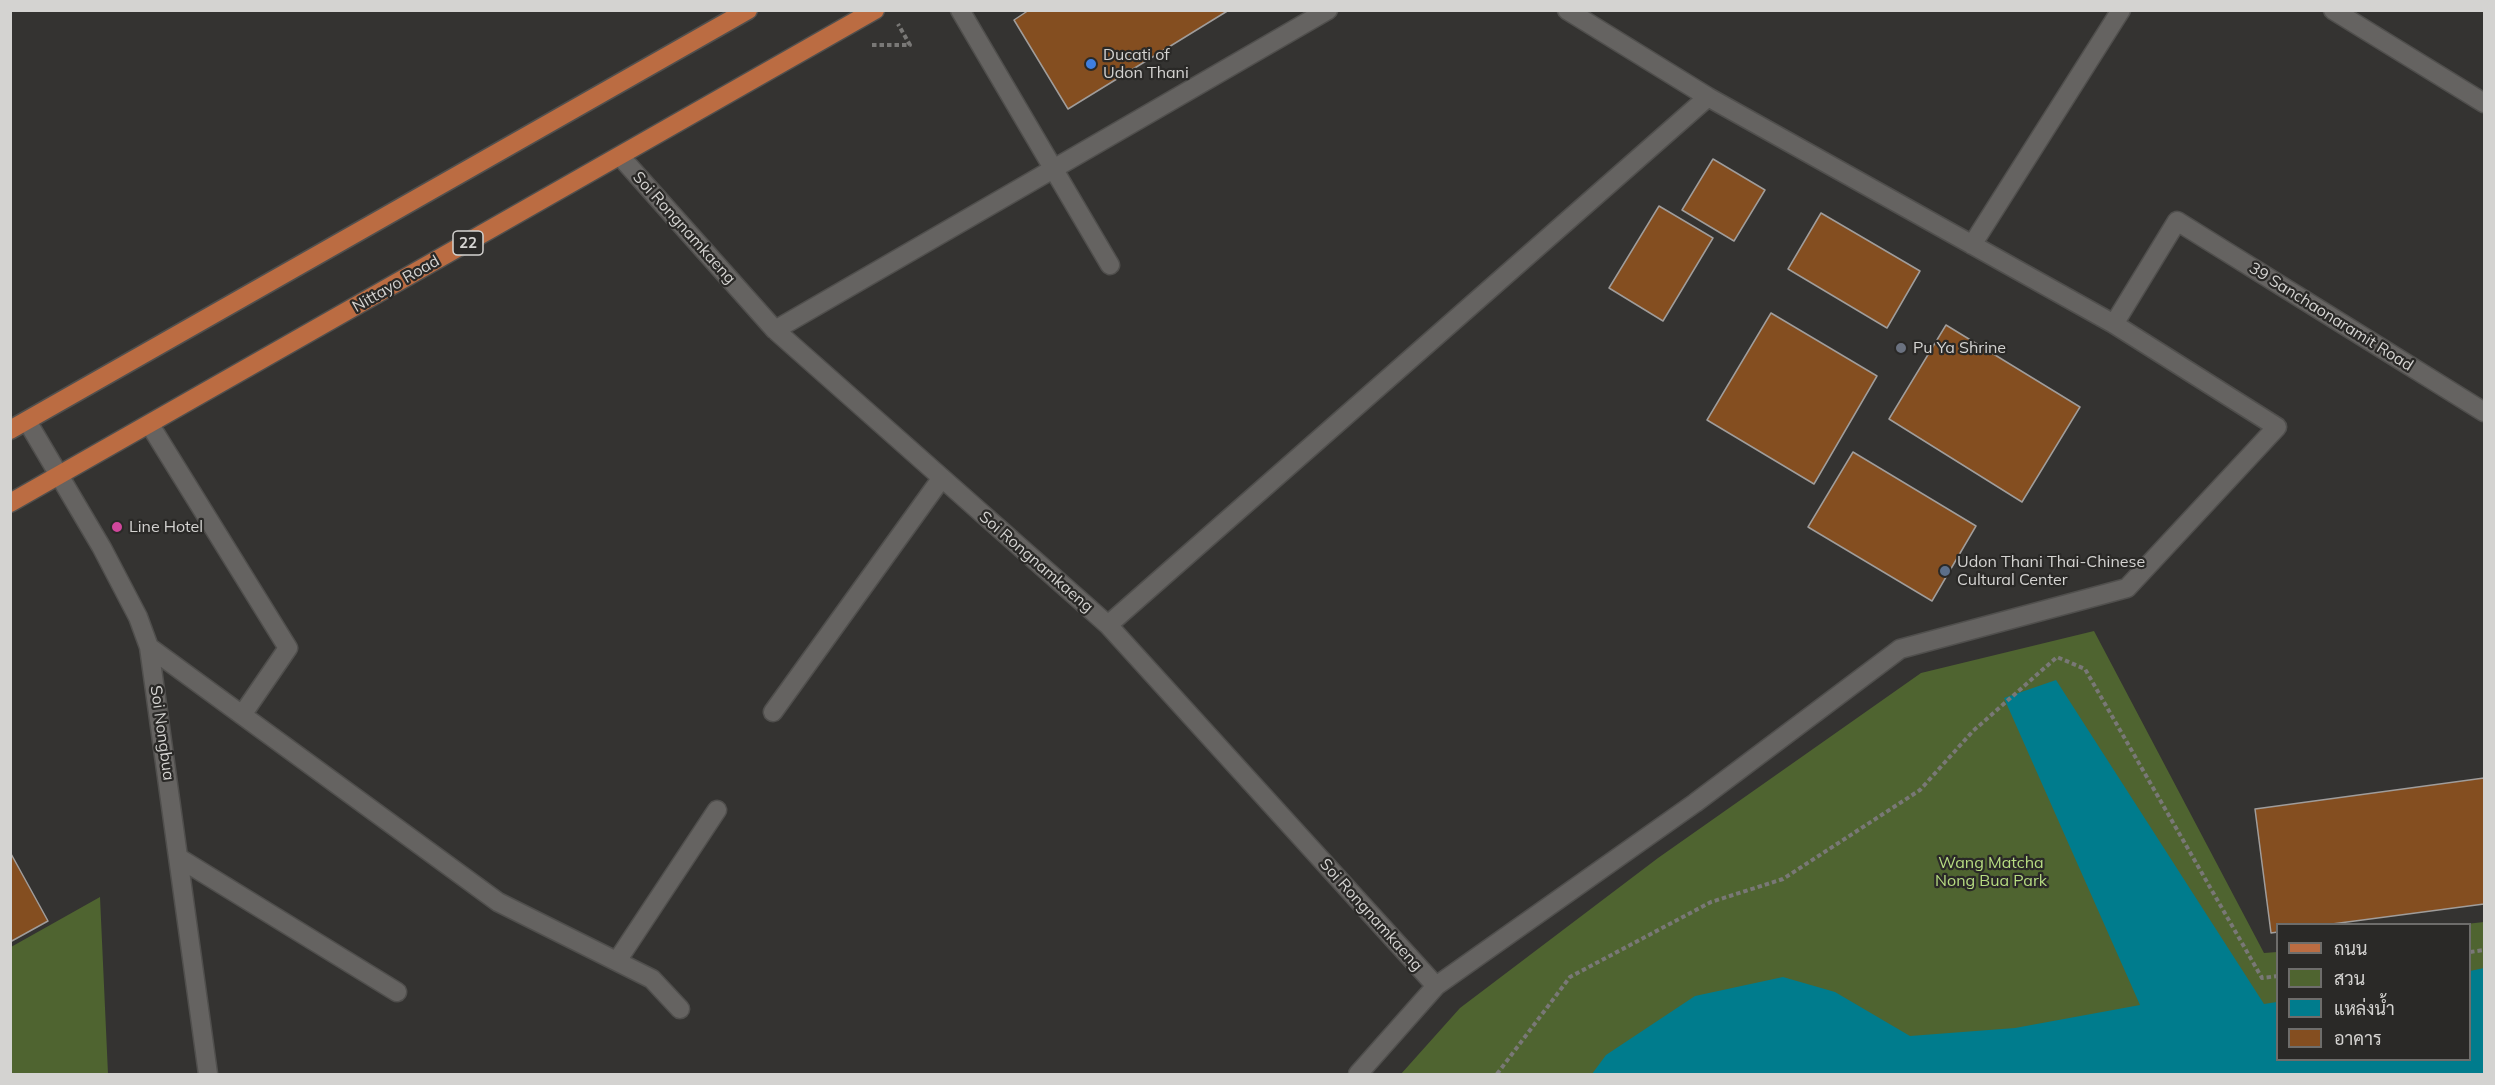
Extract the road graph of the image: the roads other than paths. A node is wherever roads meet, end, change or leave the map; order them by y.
1 (748, 10) edge
2 (875, 10) edge
3 (960, 10) edge
4 (1328, 10) edge
5 (1567, 10) edge
6 (2121, 10) edge
7 (2333, 10) edge
8 (1708, 97) junction
9 (2484, 103) edge
10 (620, 156) junction
11 (1054, 168) junction
12 (1972, 245) junction
13 (1110, 266) dead end
14 (2114, 324) junction
15 (775, 330) junction
16 (2484, 412) edge
17 (27, 421) junction
18 (150, 425) junction
19 (10, 430) edge
20 (61, 476) junction
21 (941, 478) junction
22 (10, 503) edge
23 (1108, 625) junction
24 (149, 647) junction
25 (773, 712) dead end
26 (242, 715) junction
27 (717, 810) dead end
28 (179, 858) junction
29 (617, 962) junction
30 (1436, 986) junction
31 (397, 992) dead end
32 (680, 1009) dead end
33 (208, 1074) edge
34 (1358, 1074) edge

1 - 17 main road
2 - 10 main road, Nittayo Road / 22
3 - 11 street
4 - 11 street
5 - 8 street
6 - 12 street
7 - 9 street
8 - 12 street
8 - 23 street
10 - 15 street, Soi Rongnamkaeng
10 - 18 main road, Nittayo Road / 22
11 - 13 street
11 - 15 street
12 - 14 street
14 - 16 street, 39 Sanchaonaramit Road
14 - 30 street
15 - 21 street, Soi Rongnamkaeng
17 - 19 main road
17 - 20 street, Soi Nongbua
18 - 20 main road, Nittayo Road / 22
18 - 26 street
20 - 22 main road, Nittayo Road / 22
20 - 24 street, Soi Nongbua
21 - 23 street, Soi Rongnamkaeng
21 - 25 street
23 - 30 street, Soi Rongnamkaeng
24 - 26 street
24 - 28 street, Soi Nongbua
26 - 29 street
27 - 29 street
28 - 31 street
28 - 33 street, Soi Nongbua
29 - 32 street
30 - 34 street

